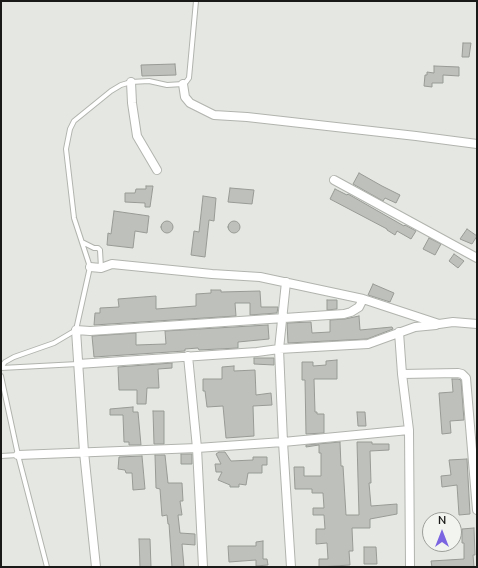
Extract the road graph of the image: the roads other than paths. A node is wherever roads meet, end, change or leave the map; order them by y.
1 (196, 1) edge
2 (131, 82) junction
3 (183, 84) junction
4 (477, 144) edge
5 (157, 170) dead end
6 (334, 180) dead end
7 (82, 242) junction
8 (477, 258) edge
9 (90, 267) junction
10 (101, 268) junction
11 (286, 282) junction
12 (363, 299) junction
13 (282, 318) junction
14 (439, 324) junction
15 (477, 324) edge
16 (76, 330) junction
17 (399, 332) junction
18 (279, 349) junction
19 (188, 356) junction
20 (78, 364) junction
21 (1, 368) edge
22 (402, 374) junction
23 (1, 376) edge
24 (409, 430) junction
25 (283, 442) junction
26 (197, 448) junction
27 (84, 452) junction
28 (18, 455) junction
29 (1, 456) edge
30 (477, 510) edge
31 (47, 567) edge
32 (96, 567) edge
33 (202, 567) edge
34 (291, 567) edge
35 (410, 567) edge

1 - 3 lane
2 - 3 lane
2 - 5 street
2 - 7 lane
3 - 4 street
6 - 8 street
7 - 9 lane
7 - 10 lane
9 - 10 street
9 - 16 lane
10 - 11 street
11 - 12 street
11 - 13 street
12 - 13 street
12 - 14 street
13 - 16 street
13 - 18 street
14 - 15 street
14 - 17 street
16 - 20 street
16 - 21 lane
17 - 18 street
17 - 22 street
18 - 19 street
18 - 25 street
19 - 20 street
19 - 26 street
20 - 21 lane
20 - 27 street
22 - 24 street
22 - 30 street
23 - 28 lane
24 - 25 street
24 - 35 street
25 - 26 street
25 - 34 street
26 - 27 street
26 - 33 street
27 - 28 street
27 - 32 street
28 - 29 lane
28 - 31 lane

